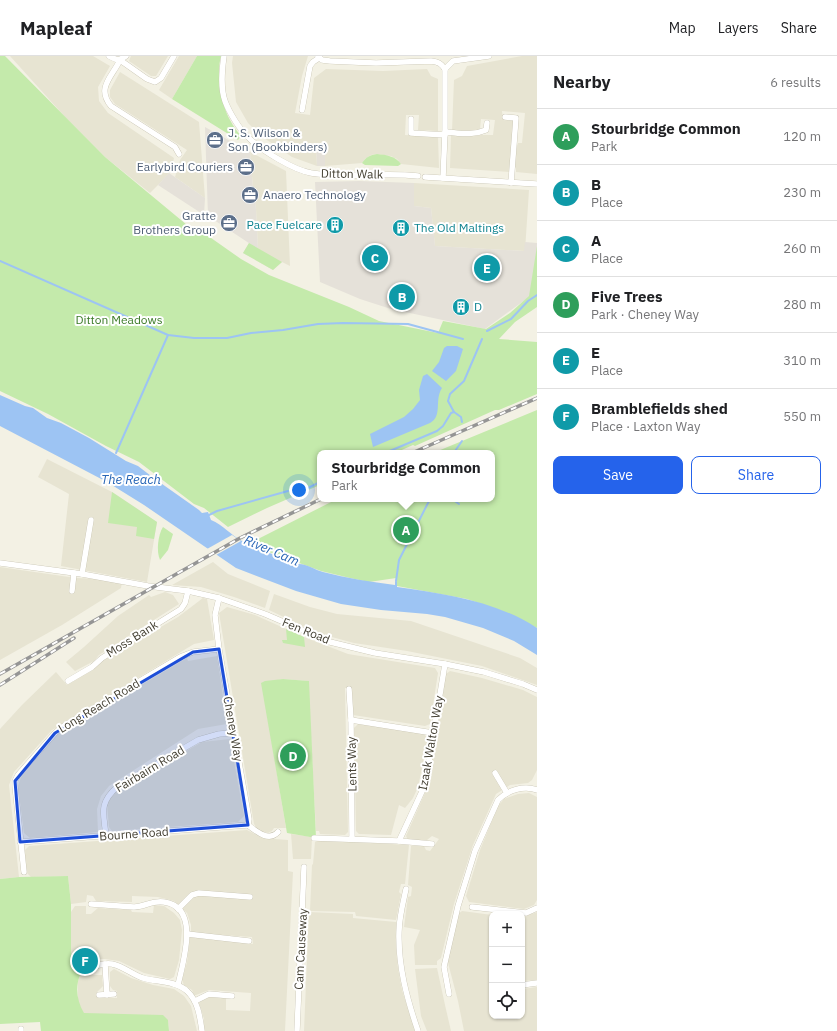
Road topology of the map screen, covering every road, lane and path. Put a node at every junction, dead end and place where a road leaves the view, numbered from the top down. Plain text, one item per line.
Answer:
1 (109, 56) edge
2 (126, 56) edge
3 (174, 56) edge
4 (224, 56) edge
5 (489, 56) edge
6 (318, 57) edge
7 (120, 60) junction
8 (445, 69) junction
9 (302, 110) dead end
10 (505, 117) dead end
11 (411, 120) dead end
12 (487, 123) dead end
13 (445, 134) junction
14 (179, 154) dead end
15 (418, 176) dead end
16 (425, 177) dead end
17 (443, 178) junction
18 (511, 183) junction
19 (537, 184) edge
20 (91, 520) dead end
21 (0, 563) edge
22 (74, 573) junction
23 (82, 574) junction
24 (72, 591) dead end
25 (188, 591) junction
26 (219, 598) junction
27 (219, 649) junction
28 (445, 664) junction
29 (68, 681) dead end
30 (348, 689) dead end
31 (537, 690) edge
32 (351, 720) junction
33 (233, 733) junction
34 (433, 733) junction
35 (494, 773) dead end
36 (537, 788) edge
37 (507, 793) junction
38 (248, 825) junction
39 (278, 832) dead end
40 (106, 836) junction
41 (314, 838) dead end
42 (352, 838) junction
43 (399, 841) junction
44 (20, 842) junction
45 (432, 844) dead end
46 (304, 867) dead end
47 (24, 872) dead end
48 (406, 889) dead end
49 (250, 897) dead end
50 (91, 904) dead end
51 (458, 906) junction
52 (465, 906) dead end
53 (472, 907) dead end
54 (178, 909) junction
55 (537, 909) edge
56 (187, 934) junction
57 (249, 941) dead end
58 (106, 964) junction
59 (89, 970) dead end
60 (537, 984) edge
61 (178, 985) junction
62 (525, 985) edge
63 (114, 994) dead end
64 (449, 994) dead end
65 (99, 995) dead end
66 (107, 995) junction
67 (232, 996) dead end
68 (195, 1002) junction
69 (202, 1031) edge
70 (297, 1031) edge
71 (418, 1031) edge

1 - 7 street
2 - 7 street
3 - 7 street
4 - 15 street, Ditton Walk
5 - 8 street
6 - 8 street
6 - 9 street
7 - 14 street
8 - 13 street
10 - 18 street
11 - 13 street
12 - 13 street
13 - 17 street
16 - 17 street
17 - 18 street
18 - 19 street
20 - 23 street
21 - 22 street, Fen Road
22 - 23 street, Fen Road
22 - 24 street
23 - 25 street, Fen Road
25 - 26 street, Fen Road
25 - 29 street, Moss Bank
26 - 27 street, Cheney Way
26 - 28 street, Fen Road
27 - 33 street, Cheney Way
27 - 44 street, Long Reach Road
28 - 31 street, Fen Road
28 - 34 street, Izaak Walton Way
30 - 32 street, Lents Way
32 - 34 street
32 - 42 street, Lents Way
33 - 38 street, Cheney Way
33 - 40 street, Fairbairn Road
34 - 43 street, Izaak Walton Way
35 - 37 street
36 - 37 street
37 - 51 street
38 - 39 street
38 - 40 street, Bourne Road
40 - 44 street, Bourne Road
41 - 42 street
42 - 43 street
43 - 45 street
44 - 47 street, Long Reach Road
46 - 70 street, Cam Causeway
48 - 71 street
49 - 54 street
50 - 54 street
51 - 52 street
51 - 64 street
53 - 55 street
54 - 56 street
56 - 57 street
56 - 61 street
58 - 59 street
58 - 61 street
58 - 66 street
60 - 62 street
61 - 68 street
63 - 66 street
65 - 66 street
67 - 68 street
68 - 69 street

